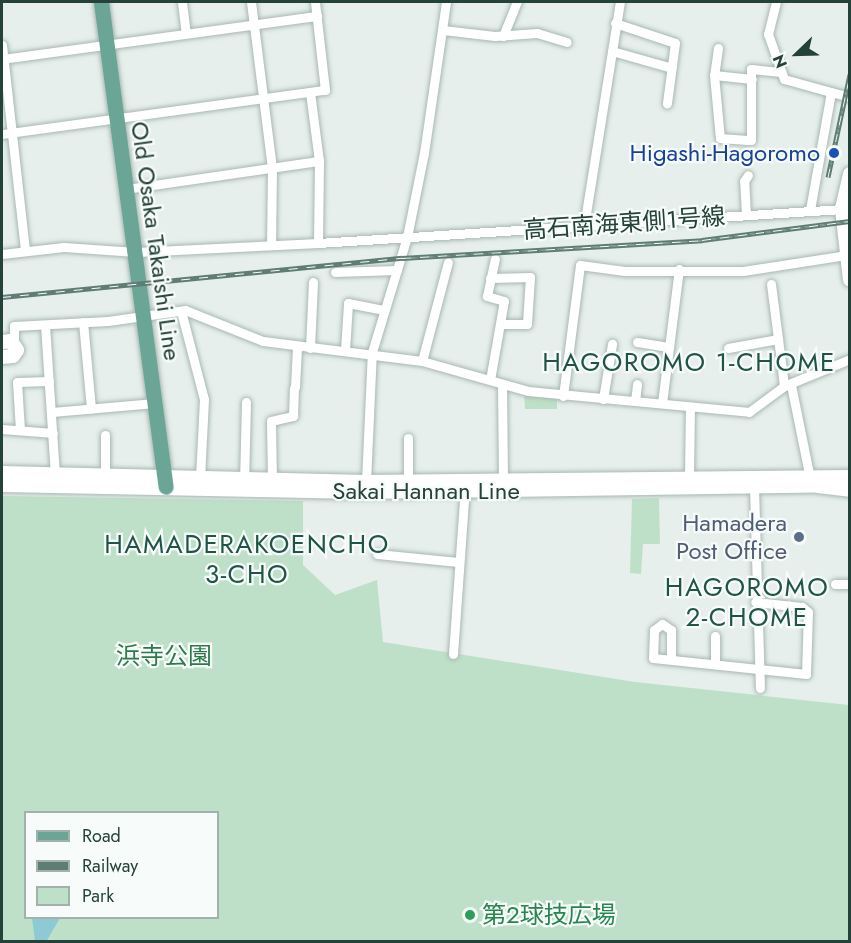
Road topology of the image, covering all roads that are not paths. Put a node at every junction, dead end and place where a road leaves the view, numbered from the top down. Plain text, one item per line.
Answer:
1 (100, 2) edge
2 (182, 2) edge
3 (250, 2) edge
4 (315, 2) edge
5 (446, 2) edge
6 (517, 2) edge
7 (620, 2) edge
8 (776, 2) edge
9 (317, 16) junction
10 (615, 23) junction
11 (253, 24) junction
12 (443, 30) junction
13 (186, 33) junction
14 (503, 36) junction
15 (567, 42) dead end
16 (106, 44) junction
17 (2, 45) edge
18 (718, 48) dead end
19 (612, 51) junction
20 (2, 59) edge
21 (672, 68) junction
22 (781, 72) junction
23 (714, 75) junction
24 (752, 80) junction
25 (310, 92) junction
26 (831, 92) junction
27 (849, 97) edge
28 (264, 98) junction
29 (667, 103) dead end
30 (117, 118) junction
31 (13, 132) junction
32 (2, 134) edge
33 (319, 161) junction
34 (272, 168) junction
35 (849, 174) edge
36 (748, 175) dead end
37 (126, 189) junction
38 (842, 209) junction
39 (810, 210) junction
40 (746, 215) junction
41 (584, 226) junction
42 (407, 237) junction
43 (318, 243) junction
44 (271, 245) junction
45 (25, 251) junction
46 (135, 252) junction
47 (2, 254) edge
48 (846, 255) junction
49 (495, 259) dead end
50 (448, 262) dead end
51 (679, 269) junction
52 (397, 270) junction
53 (335, 272) dead end
54 (849, 276) edge
55 (490, 278) junction
56 (313, 282) dead end
57 (771, 284) dead end
58 (384, 310) junction
59 (181, 311) junction
60 (144, 316) junction
61 (83, 322) junction
62 (503, 324) junction
63 (45, 325) junction
64 (778, 339) junction
65 (637, 342) dead end
66 (8, 343) edge
67 (612, 344) dead end
68 (297, 347) junction
69 (669, 347) junction
70 (310, 348) junction
71 (728, 348) dead end
72 (345, 350) junction
73 (372, 352) junction
74 (2, 357) edge
75 (849, 360) edge
76 (422, 361) junction
77 (490, 380) junction
78 (49, 381) junction
79 (502, 384) junction
80 (637, 384) dead end
81 (787, 386) junction
82 (563, 396) junction
83 (603, 399) junction
84 (635, 401) junction
85 (246, 402) dead end
86 (155, 403) junction
87 (662, 403) junction
88 (690, 408) junction
89 (91, 409) junction
90 (52, 412) junction
91 (2, 429) edge
92 (20, 430) junction
93 (53, 432) junction
94 (105, 435) dead end
95 (408, 438) dead end
96 (2, 473) edge
97 (55, 475) junction
98 (105, 476) junction
99 (689, 476) junction
100 (810, 476) junction
101 (849, 477) edge
102 (200, 478) junction
103 (272, 480) junction
104 (503, 480) junction
105 (166, 482) junction
106 (366, 482) junction
107 (408, 482) junction
108 (244, 484) junction
109 (2, 485) edge
110 (465, 486) junction
111 (754, 487) junction
112 (849, 490) edge
113 (377, 554) dead end
114 (459, 562) junction
115 (835, 584) dead end
116 (849, 584) edge
117 (755, 602) junction
118 (715, 636) dead end
119 (453, 654) dead end
120 (670, 659) dead end
121 (715, 664) junction
122 (760, 669) junction
123 (760, 688) dead end

1 - 16 main road, Old Osaka Takaishi Line
2 - 13 street
3 - 11 street
4 - 9 street
5 - 12 street
6 - 14 street
7 - 10 street
8 - 22 street
9 - 11 street
9 - 25 street
10 - 19 street
10 - 21 street
11 - 13 street
11 - 28 street
12 - 14 street
12 - 42 street
13 - 16 street
14 - 15 street
16 - 20 street
16 - 30 main road, Old Osaka Takaishi Line
17 - 20 street
18 - 23 street
19 - 21 street
19 - 41 street
20 - 31 street
21 - 29 street
22 - 24 street
22 - 26 street
23 - 24 street
23 - 24 street
25 - 28 street
25 - 33 street
26 - 27 street
26 - 39 street
28 - 30 street
28 - 34 street
30 - 31 street
30 - 37 main road, Old Osaka Takaishi Line
31 - 32 street
31 - 45 street
33 - 34 street
33 - 43 street
34 - 37 street
34 - 44 street
35 - 38 main road
36 - 40 street
37 - 46 main road, Old Osaka Takaishi Line
38 - 39 street, 高石南海東側1号線
38 - 48 main road
39 - 40 street, 高石南海東側1号線
40 - 41 street, 高石南海東側1号線
41 - 42 street, 高石南海東側1号線
42 - 43 street, 高石南海東側1号線
42 - 52 street
43 - 44 street, 高石南海東側1号線
44 - 46 street, 高石南海東側1号線
45 - 46 street, 高石南海東側1号線
45 - 47 street, 高石南海東側1号線
46 - 60 main road, Old Osaka Takaishi Line
48 - 51 street
48 - 54 main road
49 - 55 street
50 - 76 street
51 - 69 street
51 - 82 street
52 - 53 street
52 - 58 street
55 - 62 street
55 - 62 street
56 - 70 street
57 - 64 street
58 - 72 street
58 - 73 street
59 - 60 street
59 - 68 street
59 - 102 street
60 - 61 street
60 - 86 main road, Old Osaka Takaishi Line
61 - 63 street
61 - 89 street
62 - 77 street
63 - 66 street
63 - 78 street
64 - 71 street
64 - 81 street
65 - 69 street
66 - 74 main road
67 - 83 street
68 - 70 street
68 - 103 street
69 - 87 street
70 - 72 street
72 - 73 street
73 - 76 street
73 - 106 street
75 - 81 street
76 - 77 street
77 - 79 street
78 - 90 street
78 - 92 street
79 - 82 street
79 - 104 street
80 - 84 street
81 - 88 street
81 - 100 street
82 - 83 street
83 - 84 street
84 - 87 street
85 - 108 street
86 - 89 street
86 - 105 main road, Old Osaka Takaishi Line
87 - 88 street
88 - 99 street
89 - 90 street
90 - 93 street
91 - 92 street
92 - 93 street
93 - 97 street
94 - 98 street
95 - 107 street
96 - 97 main road, Sakai Hannan Line
97 - 98 main road, Sakai Hannan Line
98 - 105 main road, Sakai Hannan Line
99 - 100 main road, Sakai Hannan Line
99 - 104 main road, Sakai Hannan Line
100 - 101 main road, Sakai Hannan Line
102 - 105 main road, Sakai Hannan Line
102 - 108 main road, Sakai Hannan Line
103 - 106 main road, Sakai Hannan Line
103 - 108 main road, Sakai Hannan Line
104 - 110 main road, Sakai Hannan Line
105 - 108 main road, Sakai Hannan Line
105 - 109 main road, Sakai Hannan Line
106 - 107 main road, Sakai Hannan Line
107 - 110 main road, Sakai Hannan Line
108 - 110 main road, Sakai Hannan Line
110 - 111 main road, Sakai Hannan Line
110 - 114 street
111 - 112 main road, Sakai Hannan Line
111 - 117 street
113 - 114 street
114 - 119 street
115 - 116 street
117 - 122 street
117 - 122 street
118 - 121 street
120 - 121 street
121 - 122 street
122 - 123 street

